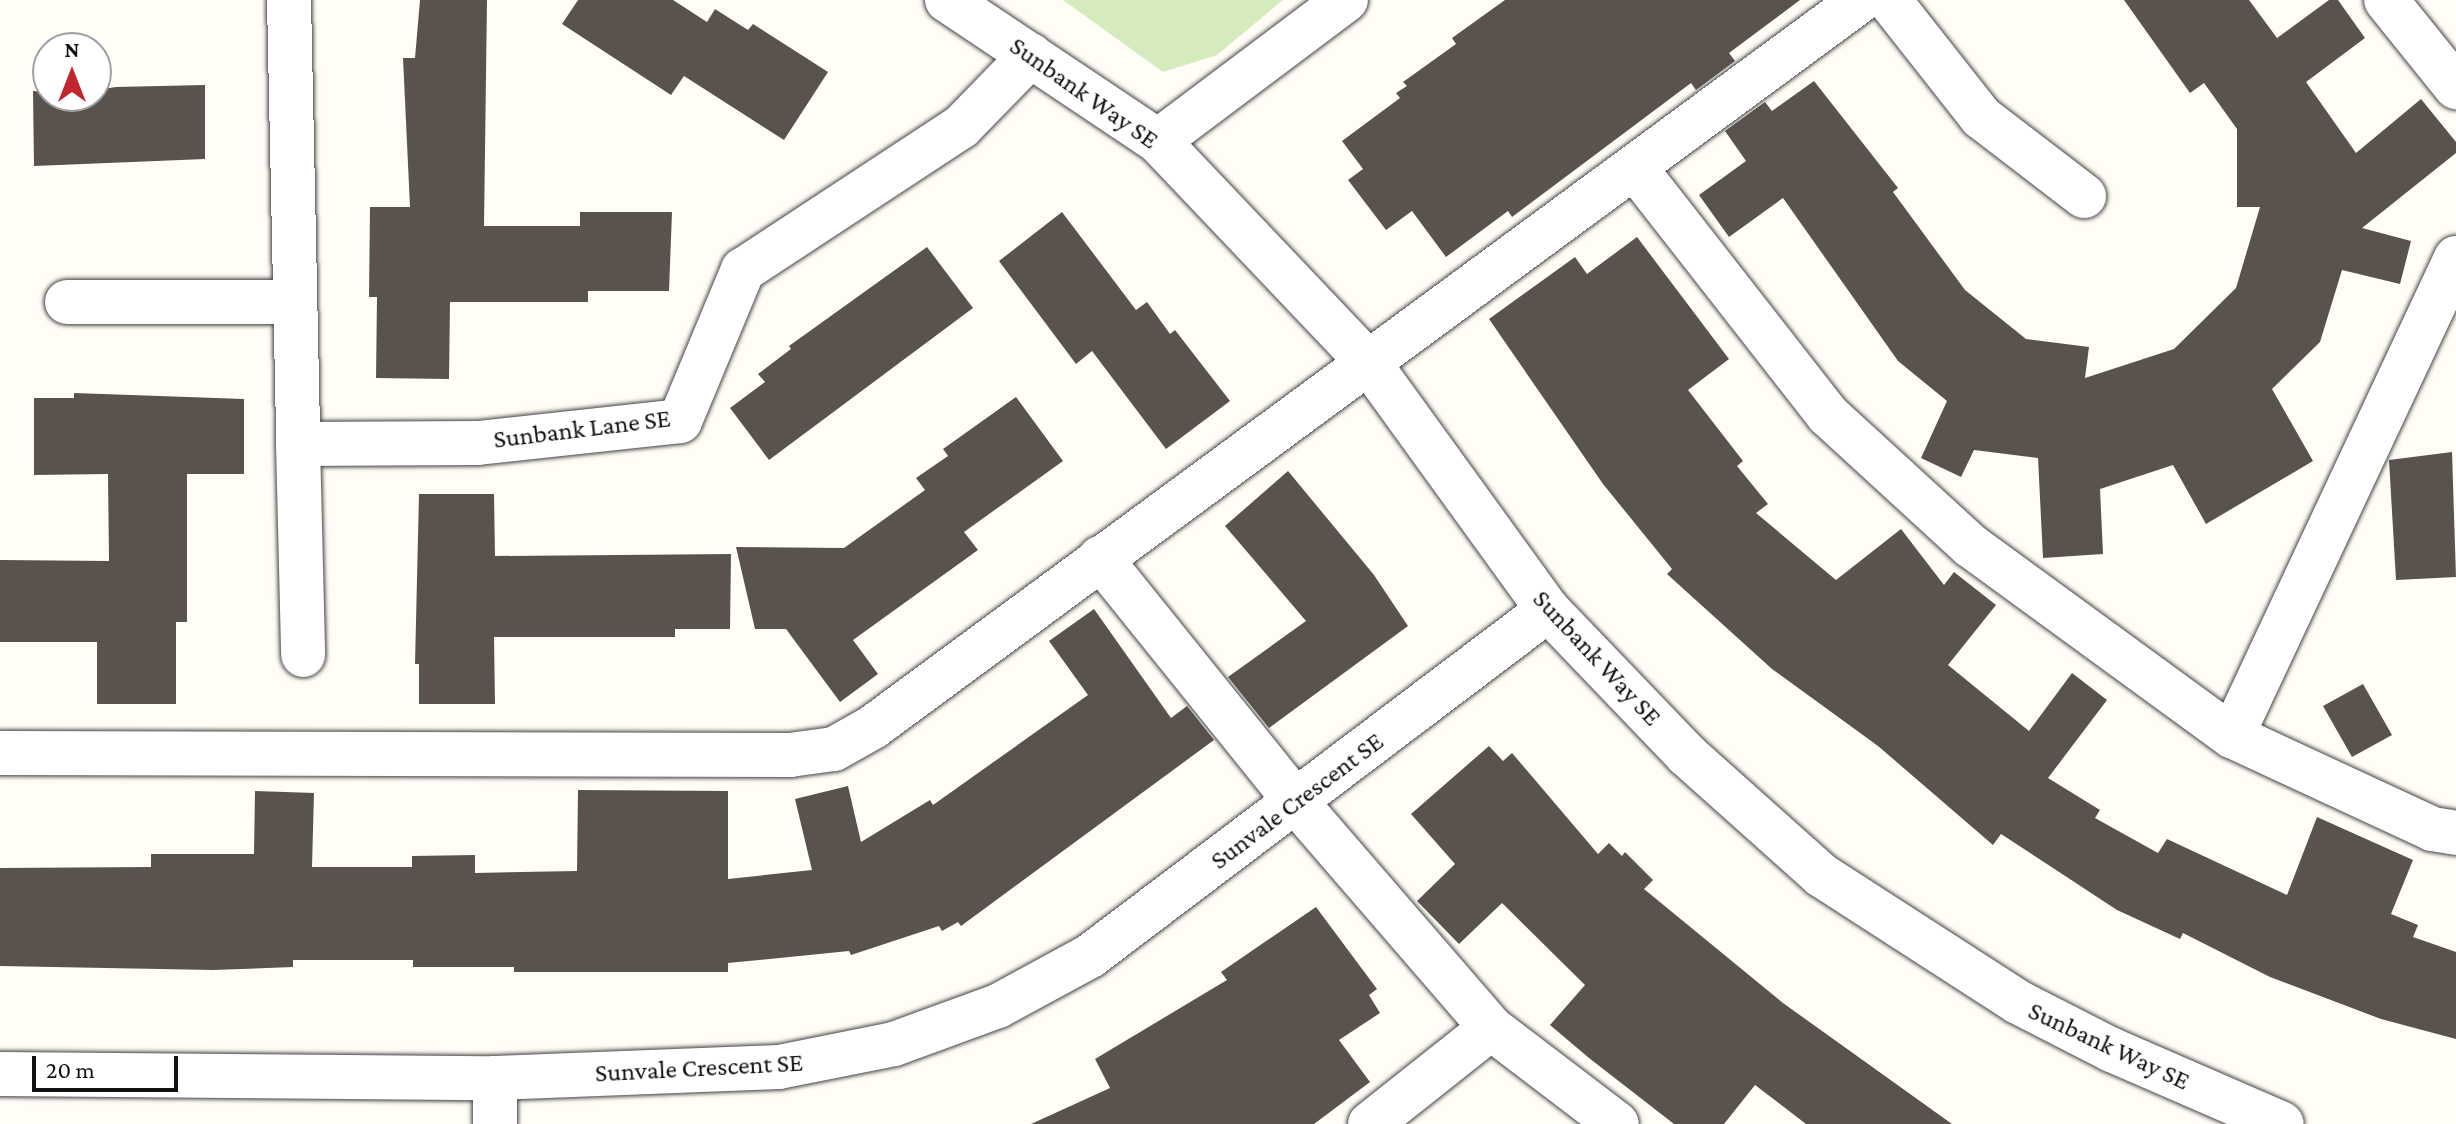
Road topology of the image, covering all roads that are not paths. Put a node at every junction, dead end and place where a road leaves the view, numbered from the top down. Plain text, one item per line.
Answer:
1 (289, 0) edge
2 (947, 0) edge
3 (1346, 0) edge
4 (1861, 0) edge
5 (1889, 0) edge
6 (2386, 0) edge
7 (1031, 55) junction
8 (2456, 87) edge
9 (1158, 141) junction
10 (1635, 168) junction
11 (2084, 196) dead end
12 (2456, 258) edge
13 (67, 302) dead end
14 (294, 302) junction
15 (1369, 363) junction
16 (298, 444) junction
17 (1100, 558) junction
18 (1548, 610) junction
19 (303, 655) dead end
20 (2232, 736) junction
21 (0, 753) edge
22 (1296, 802) junction
23 (2456, 833) edge
24 (1491, 1028) junction
25 (0, 1074) edge
26 (495, 1078) junction
27 (495, 1124) edge
28 (1370, 1124) edge
29 (1617, 1124) edge
30 (2282, 1124) edge

1 - 14 street
2 - 7 street, Sunbank Way SE
3 - 9 street
4 - 10 street
5 - 11 street
6 - 8 street
7 - 9 street, Sunbank Way SE
7 - 16 street, Sunbank Lane SE
9 - 15 street, Sunbank Way SE
10 - 15 street
10 - 20 street
12 - 20 street
13 - 14 street
14 - 16 street
15 - 17 street
15 - 18 street, Sunbank Way SE
16 - 19 street
17 - 21 street
17 - 22 street
18 - 22 street, Sunvale Crescent SE
18 - 30 street, Sunbank Way SE
20 - 23 street
22 - 24 street
22 - 26 street, Sunvale Crescent SE
24 - 28 street
24 - 29 street
25 - 26 street, Sunvale Crescent SE
26 - 27 street

